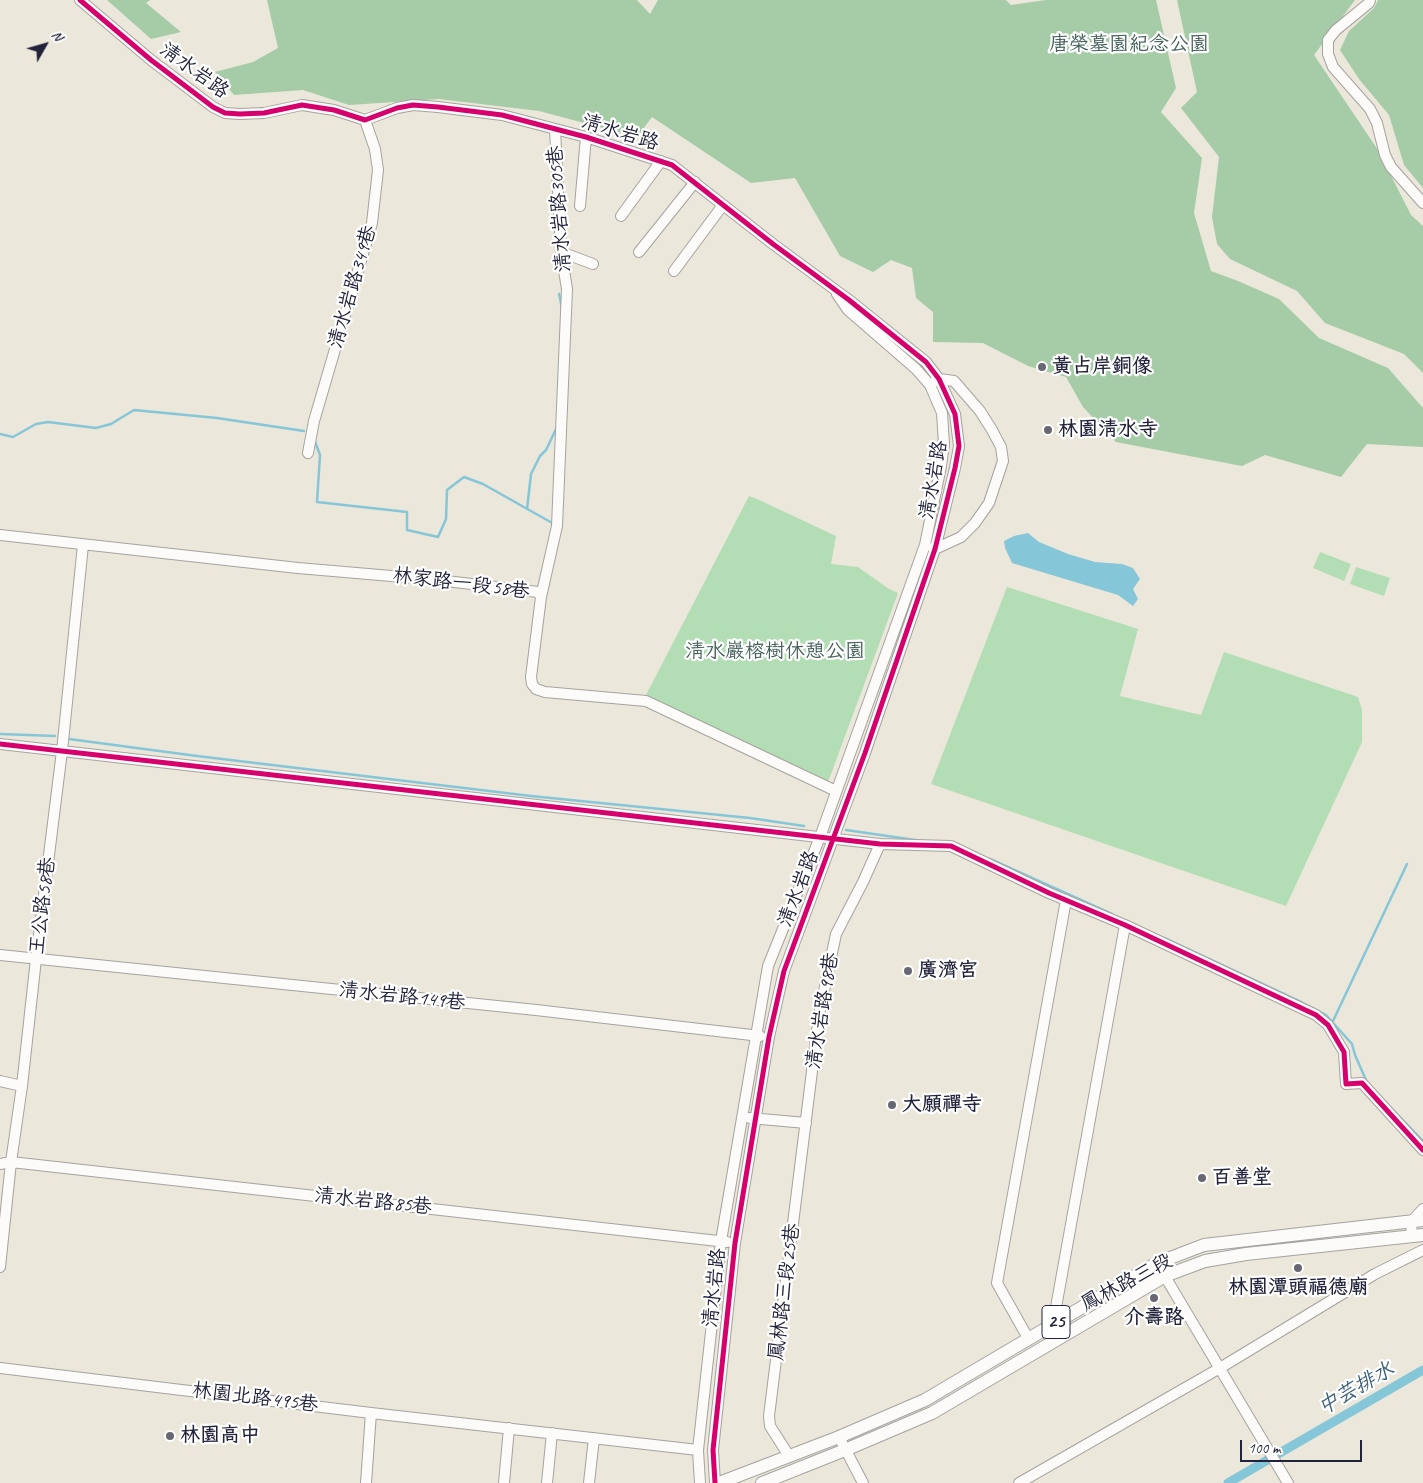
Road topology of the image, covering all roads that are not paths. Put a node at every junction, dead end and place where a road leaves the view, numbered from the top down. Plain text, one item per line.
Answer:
1 (80, 0) edge
2 (1370, 0) edge
3 (365, 120) junction
4 (555, 129) junction
5 (586, 137) junction
6 (661, 161) junction
7 (694, 182) junction
8 (1423, 202) edge
9 (723, 205) junction
10 (580, 206) dead end
11 (621, 216) dead end
12 (561, 252) junction
13 (639, 252) dead end
14 (593, 264) dead end
15 (674, 271) dead end
16 (835, 291) junction
17 (939, 379) junction
18 (930, 385) junction
19 (308, 453) dead end
20 (0, 535) edge
21 (83, 544) junction
22 (925, 545) junction
23 (935, 549) junction
24 (541, 597) junction
25 (0, 744) edge
26 (62, 751) junction
27 (836, 791) junction
28 (820, 837) junction
29 (834, 839) junction
30 (880, 844) junction
31 (1066, 900) junction
32 (1125, 925) junction
33 (0, 955) edge
34 (36, 959) junction
35 (755, 1036) junction
36 (769, 1037) junction
37 (0, 1081) edge
38 (22, 1086) junction
39 (742, 1117) junction
40 (756, 1118) junction
41 (806, 1123) junction
42 (1423, 1150) edge
43 (11, 1162) junction
44 (0, 1164) edge
45 (1423, 1209) edge
46 (1417, 1221) edge
47 (1418, 1235) edge
48 (721, 1241) junction
49 (735, 1243) junction
50 (1423, 1250) edge
51 (1158, 1263) junction
52 (0, 1267) edge
53 (1165, 1276) junction
54 (1053, 1324) junction
55 (1028, 1338) junction
56 (0, 1368) edge
57 (1220, 1368) junction
58 (372, 1413) junction
59 (509, 1428) junction
60 (552, 1433) junction
61 (839, 1437) junction
62 (594, 1438) junction
63 (698, 1450) junction
64 (845, 1450) junction
65 (789, 1456) junction
66 (366, 1483) edge
67 (504, 1483) edge
68 (547, 1483) edge
69 (589, 1483) edge
70 (700, 1483) edge
71 (715, 1483) edge
72 (719, 1483) edge
73 (762, 1483) edge
74 (864, 1483) edge
75 (1019, 1483) edge
76 (1288, 1483) edge

1 - 3 street, 清水岩路
2 - 8 street
3 - 4 street, 清水岩路
3 - 19 street, 清水岩路349巷
4 - 5 street, 清水岩路
4 - 12 street, 清水岩路305巷
5 - 6 street, 清水岩路
5 - 10 street
6 - 7 street, 清水岩路
6 - 11 street
7 - 9 street, 清水岩路
7 - 13 street
9 - 15 street
9 - 16 street, 清水岩路
12 - 14 street
12 - 24 street, 清水岩路305巷
16 - 17 street, 清水岩路
16 - 18 street, 清水岩路
17 - 18 street
17 - 23 street, 清水岩路
17 - 23 street, 清水岩路
18 - 22 street, 清水岩路
20 - 21 street
21 - 24 street, 林家路一段58巷
21 - 26 street, 王公路58巷
22 - 23 street, 清水岩路
22 - 27 street, 清水岩路
23 - 29 street, 清水岩路
24 - 27 street, 林家路一段58巷
25 - 26 street
26 - 28 street
26 - 34 street, 王公路58巷
27 - 28 street, 清水岩路
28 - 29 street
28 - 35 street, 清水岩路
29 - 30 street
29 - 36 street, 清水岩路
30 - 31 street
30 - 41 street, 清水岩路98巷
31 - 32 street
31 - 55 street
32 - 42 street
32 - 54 street
33 - 34 street, 清水岩路149巷
34 - 35 street, 清水岩路149巷
34 - 38 street, 王公路58巷
35 - 36 street, 清水岩路149巷
35 - 39 street, 清水岩路
36 - 40 street, 清水岩路
37 - 38 street
38 - 43 street, 王公路58巷
39 - 40 street
39 - 48 street, 清水岩路
40 - 41 street
40 - 49 street, 清水岩路
41 - 65 street, 鳳林路三段25巷
43 - 44 street, 清水岩路85巷
43 - 48 street, 清水岩路85巷
43 - 52 street, 王公路58巷
45 - 46 street
46 - 47 street
46 - 51 main road, 鳳林路三段 / 25
47 - 53 main road, 鳳林路三段 / 25
48 - 49 street, 清水岩路85巷
48 - 63 street, 清水岩路
49 - 71 street, 清水岩路
50 - 57 street
51 - 53 street
51 - 54 main road, 鳳林路三段 / 25
53 - 57 street
53 - 64 main road, 鳳林路三段 / 25
54 - 55 main road, 鳳林路三段 / 25
55 - 61 main road, 鳳林路三段 / 25
56 - 58 street, 林園北路495巷
57 - 75 street
57 - 76 street
58 - 59 street, 林園北路495巷
58 - 66 street
59 - 60 street, 林園北路495巷
59 - 67 street
60 - 62 street, 林園北路495巷
60 - 68 street
61 - 64 street
61 - 65 main road, 鳳林路三段 / 25
62 - 63 street, 林園北路495巷
62 - 69 street
63 - 70 street, 清水岩路
64 - 73 main road, 鳳林路三段 / 25
64 - 74 street
65 - 72 main road, 鳳林路三段 / 25

